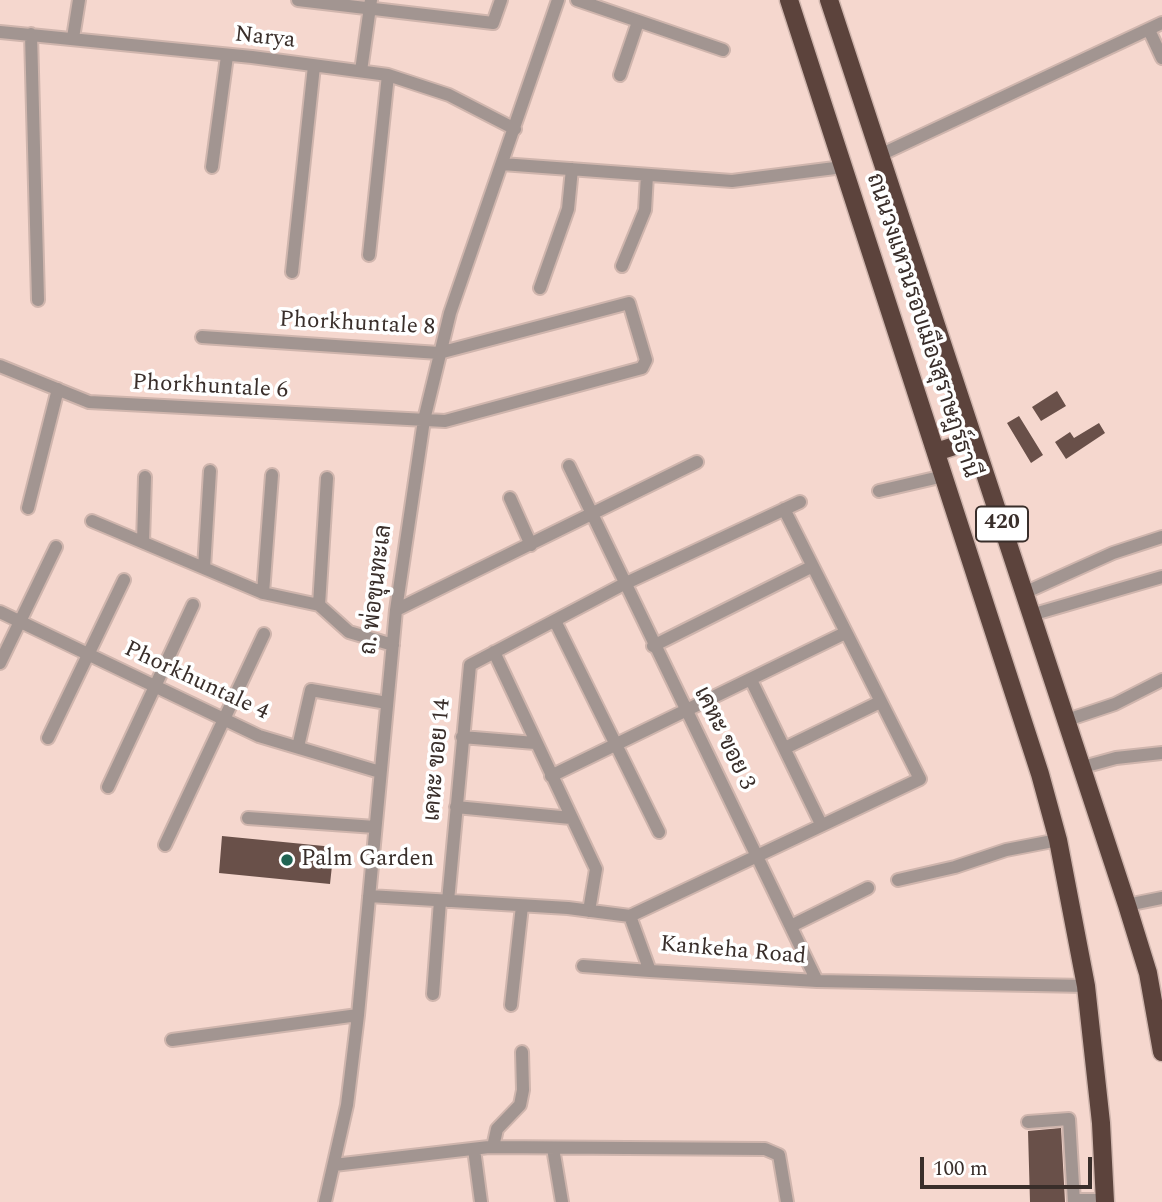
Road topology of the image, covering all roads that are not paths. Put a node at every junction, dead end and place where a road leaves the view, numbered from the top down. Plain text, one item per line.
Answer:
1 (79, 0) edge
2 (298, 0) edge
3 (501, 0) edge
4 (558, 0) edge
5 (577, 0) edge
6 (789, 0) edge
7 (829, 0) edge
8 (370, 5) edge
9 (638, 22) junction
10 (1162, 23) edge
11 (1149, 30) junction
12 (0, 32) edge
13 (31, 34) junction
14 (73, 38) junction
15 (723, 50) dead end
16 (227, 56) junction
17 (1162, 58) edge
18 (314, 66) junction
19 (361, 71) junction
20 (388, 75) junction
21 (620, 75) dead end
22 (514, 129) junction
23 (880, 155) junction
24 (502, 164) junction
25 (212, 167) dead end
26 (843, 167) junction
27 (572, 169) junction
28 (648, 175) junction
29 (369, 255) dead end
30 (622, 266) dead end
31 (292, 272) dead end
32 (540, 288) dead end
33 (38, 300) dead end
34 (629, 303) joint
35 (202, 337) dead end
36 (439, 353) junction
37 (0, 366) edge
38 (58, 389) junction
39 (424, 420) junction
40 (973, 440) junction
41 (936, 452) junction
42 (697, 462) dead end
43 (569, 467) dead end
44 (209, 471) dead end
45 (272, 475) dead end
46 (944, 476) junction
47 (145, 477) dead end
48 (327, 478) dead end
49 (879, 491) dead end
50 (510, 498) dead end
51 (800, 502) dead end
52 (28, 509) dead end
53 (784, 509) junction
54 (591, 517) junction
55 (92, 521) dead end
56 (1162, 537) edge
57 (143, 542) junction
58 (531, 545) junction
59 (56, 547) dead end
60 (811, 567) junction
61 (204, 568) junction
62 (1162, 577) edge
63 (124, 580) dead end
64 (624, 584) junction
65 (263, 593) junction
66 (1024, 593) junction
67 (319, 605) junction
68 (193, 606) dead end
69 (396, 610) junction
70 (0, 612) edge
71 (1031, 615) junction
72 (19, 621) junction
73 (555, 621) junction
74 (845, 633) junction
75 (264, 634) dead end
76 (393, 645) junction
77 (653, 646) junction
78 (494, 653) junction
79 (87, 654) junction
80 (0, 663) edge
81 (751, 680) junction
82 (1162, 680) edge
83 (156, 687) junction
84 (880, 702) junction
85 (387, 703) junction
86 (686, 712) junction
87 (1067, 719) junction
88 (224, 720) junction
89 (462, 737) junction
90 (48, 738) dead end
91 (535, 743) junction
92 (616, 745) junction
93 (298, 747) junction
94 (785, 748) junction
95 (1162, 753) edge
96 (1083, 767) junction
97 (380, 772) junction
98 (551, 776) junction
99 (108, 787) dead end
100 (456, 807) junction
101 (248, 818) dead end
102 (571, 818) junction
103 (821, 824) junction
104 (375, 827) junction
105 (659, 832) dead end
106 (1058, 840) junction
107 (165, 845) dead end
108 (757, 856) junction
109 (898, 880) dead end
110 (868, 887) dead end
111 (369, 896) junction
112 (1162, 898) edge
113 (444, 901) junction
114 (522, 905) junction
115 (1127, 905) junction
116 (589, 911) junction
117 (630, 916) junction
118 (791, 926) junction
119 (583, 966) dead end
120 (650, 971) junction
121 (817, 981) junction
122 (1086, 986) junction
123 (433, 994) dead end
124 (511, 1005) dead end
125 (358, 1015) junction
126 (172, 1040) dead end
127 (522, 1052) dead end
128 (1162, 1052) edge
129 (1028, 1122) dead end
130 (493, 1147) junction
131 (553, 1148) junction
132 (474, 1149) junction
133 (334, 1165) junction
134 (1074, 1201) edge
135 (1105, 1201) edge
136 (325, 1202) edge
137 (481, 1202) edge
138 (562, 1202) edge
139 (787, 1202) edge

1 - 14 street
2 - 8 street
3 - 8 street
4 - 22 street, ถ. พ่อขุนทะเล
5 - 9 street
6 - 26 highway, ถนนวงแหวนรอบเมืองสุราษฎร์ธานี / 420
7 - 23 highway, ถนนวงแหวนรอบเมืองสุราษฎร์ธานี / 420
8 - 19 street
9 - 15 street
9 - 21 street
10 - 11 street
11 - 17 street
11 - 23 street
12 - 13 street, Narya
13 - 14 street, Narya
13 - 33 street
14 - 16 street, Narya
16 - 18 street, Narya
16 - 25 street
18 - 19 street, Narya
18 - 31 street
19 - 20 street, Narya
20 - 22 street, Narya
20 - 29 street
22 - 24 street, ถ. พ่อขุนทะเล
23 - 40 highway, ถนนวงแหวนรอบเมืองสุราษฎร์ธานี / 420
24 - 27 street
24 - 36 street, ถ. พ่อขุนทะเล
26 - 28 street
26 - 41 highway, ถนนวงแหวนรอบเมืองสุราษฎร์ธานี / 420
27 - 28 street
27 - 32 street
28 - 30 street
34 - 36 street, Phorkhuntale 8
34 - 39 street, Phorkhuntale 6
35 - 36 street, Phorkhuntale 8
36 - 39 street, ถ. พ่อขุนทะเล
37 - 38 street, Phorkhuntale 6
38 - 39 street, Phorkhuntale 6
38 - 52 street
39 - 69 street, ถ. พ่อขุนทะเล
40 - 41 highway
40 - 66 highway, ถนนวงแหวนรอบเมืองสุราษฎร์ธานี / 420
41 - 46 highway, ถนนวงแหวนรอบเมืองสุราษฎร์ธานี / 420
42 - 54 street
43 - 54 street, เคหะ ขอย 3
44 - 61 street
45 - 65 street
46 - 49 street
46 - 106 highway, ถนนวงแหวนรอบเมืองสุราษฎร์ธานี / 420
47 - 57 street
48 - 67 street
50 - 58 street
51 - 53 street
53 - 60 street
53 - 64 street
54 - 58 street
54 - 64 street, เคหะ ขอย 3
55 - 57 street
56 - 66 street
57 - 61 street
58 - 69 street
59 - 72 street
60 - 74 street
60 - 77 street
61 - 65 street
62 - 71 street
63 - 79 street
64 - 73 street
64 - 77 street, เคหะ ขอย 3
65 - 67 street
66 - 71 highway, ถนนวงแหวนรอบเมืองสุราษฎร์ธานี / 420
67 - 76 street
68 - 83 street
69 - 76 street, ถ. พ่อขุนทะเล
70 - 72 street, Phorkhuntale 4
71 - 87 highway, ถนนวงแหวนรอบเมืองสุราษฎร์ธานี / 420
72 - 79 street, Phorkhuntale 4
72 - 80 street
73 - 78 street
73 - 92 street
74 - 81 street
74 - 84 street
75 - 88 street
76 - 85 street, ถ. พ่อขุนทะเล
77 - 86 street, เคหะ ขอย 3
78 - 89 street, เคหะ ขอย 14
78 - 91 street
79 - 83 street, Phorkhuntale 4
79 - 90 street
81 - 86 street
81 - 94 street
82 - 87 street
83 - 88 street, Phorkhuntale 4
83 - 99 street
84 - 94 street
84 - 103 street
85 - 93 street
85 - 97 street, ถ. พ่อขุนทะเล
86 - 92 street
86 - 108 street, เคหะ ขอย 3
87 - 96 highway, ถนนวงแหวนรอบเมืองสุราษฎร์ธานี / 420
88 - 93 street, Phorkhuntale 4
88 - 107 street
89 - 91 street
89 - 100 street, เคหะ ขอย 14
91 - 98 street
92 - 98 street
92 - 105 street
93 - 97 street, Phorkhuntale 4
94 - 103 street
95 - 96 street
96 - 115 highway, ถนนวงแหวนรอบเมืองสุราษฎร์ธานี / 420
97 - 104 street, ถ. พ่อขุนทะเล
98 - 102 street
100 - 102 street
100 - 113 street, เคหะ ขอย 14
101 - 104 street
102 - 116 street
103 - 108 street
104 - 111 street, ถ. พ่อขุนทะเล
106 - 109 street
106 - 122 highway, ถนนวงแหวนรอบเมืองสุราษฎร์ธานี / 420
108 - 117 street
108 - 118 street, เคหะ ขอย 3
110 - 118 street
111 - 113 street
111 - 125 street, ถ. พ่อขุนทะเล
112 - 115 street
113 - 114 street
113 - 123 street, เคหะ ขอย 14
114 - 116 street
114 - 124 street
115 - 128 highway, ถนนวงแหวนรอบเมืองสุราษฎร์ธานี / 420
116 - 117 street
117 - 120 street, Kankeha Road
118 - 121 street, เคหะ ขอย 3
119 - 120 street
120 - 121 street, Kankeha Road
121 - 122 street, Kankeha Road
122 - 135 highway, ถนนวงแหวนรอบเมืองสุราษฎร์ธานี / 420
125 - 126 street
125 - 133 street, ถ. พ่อขุนทะเล
127 - 130 street
129 - 134 street
130 - 131 street
130 - 132 street
131 - 138 street
131 - 139 street
132 - 133 street
132 - 137 street
133 - 136 street, ถ. พ่อขุนทะเล
134 - 135 street

